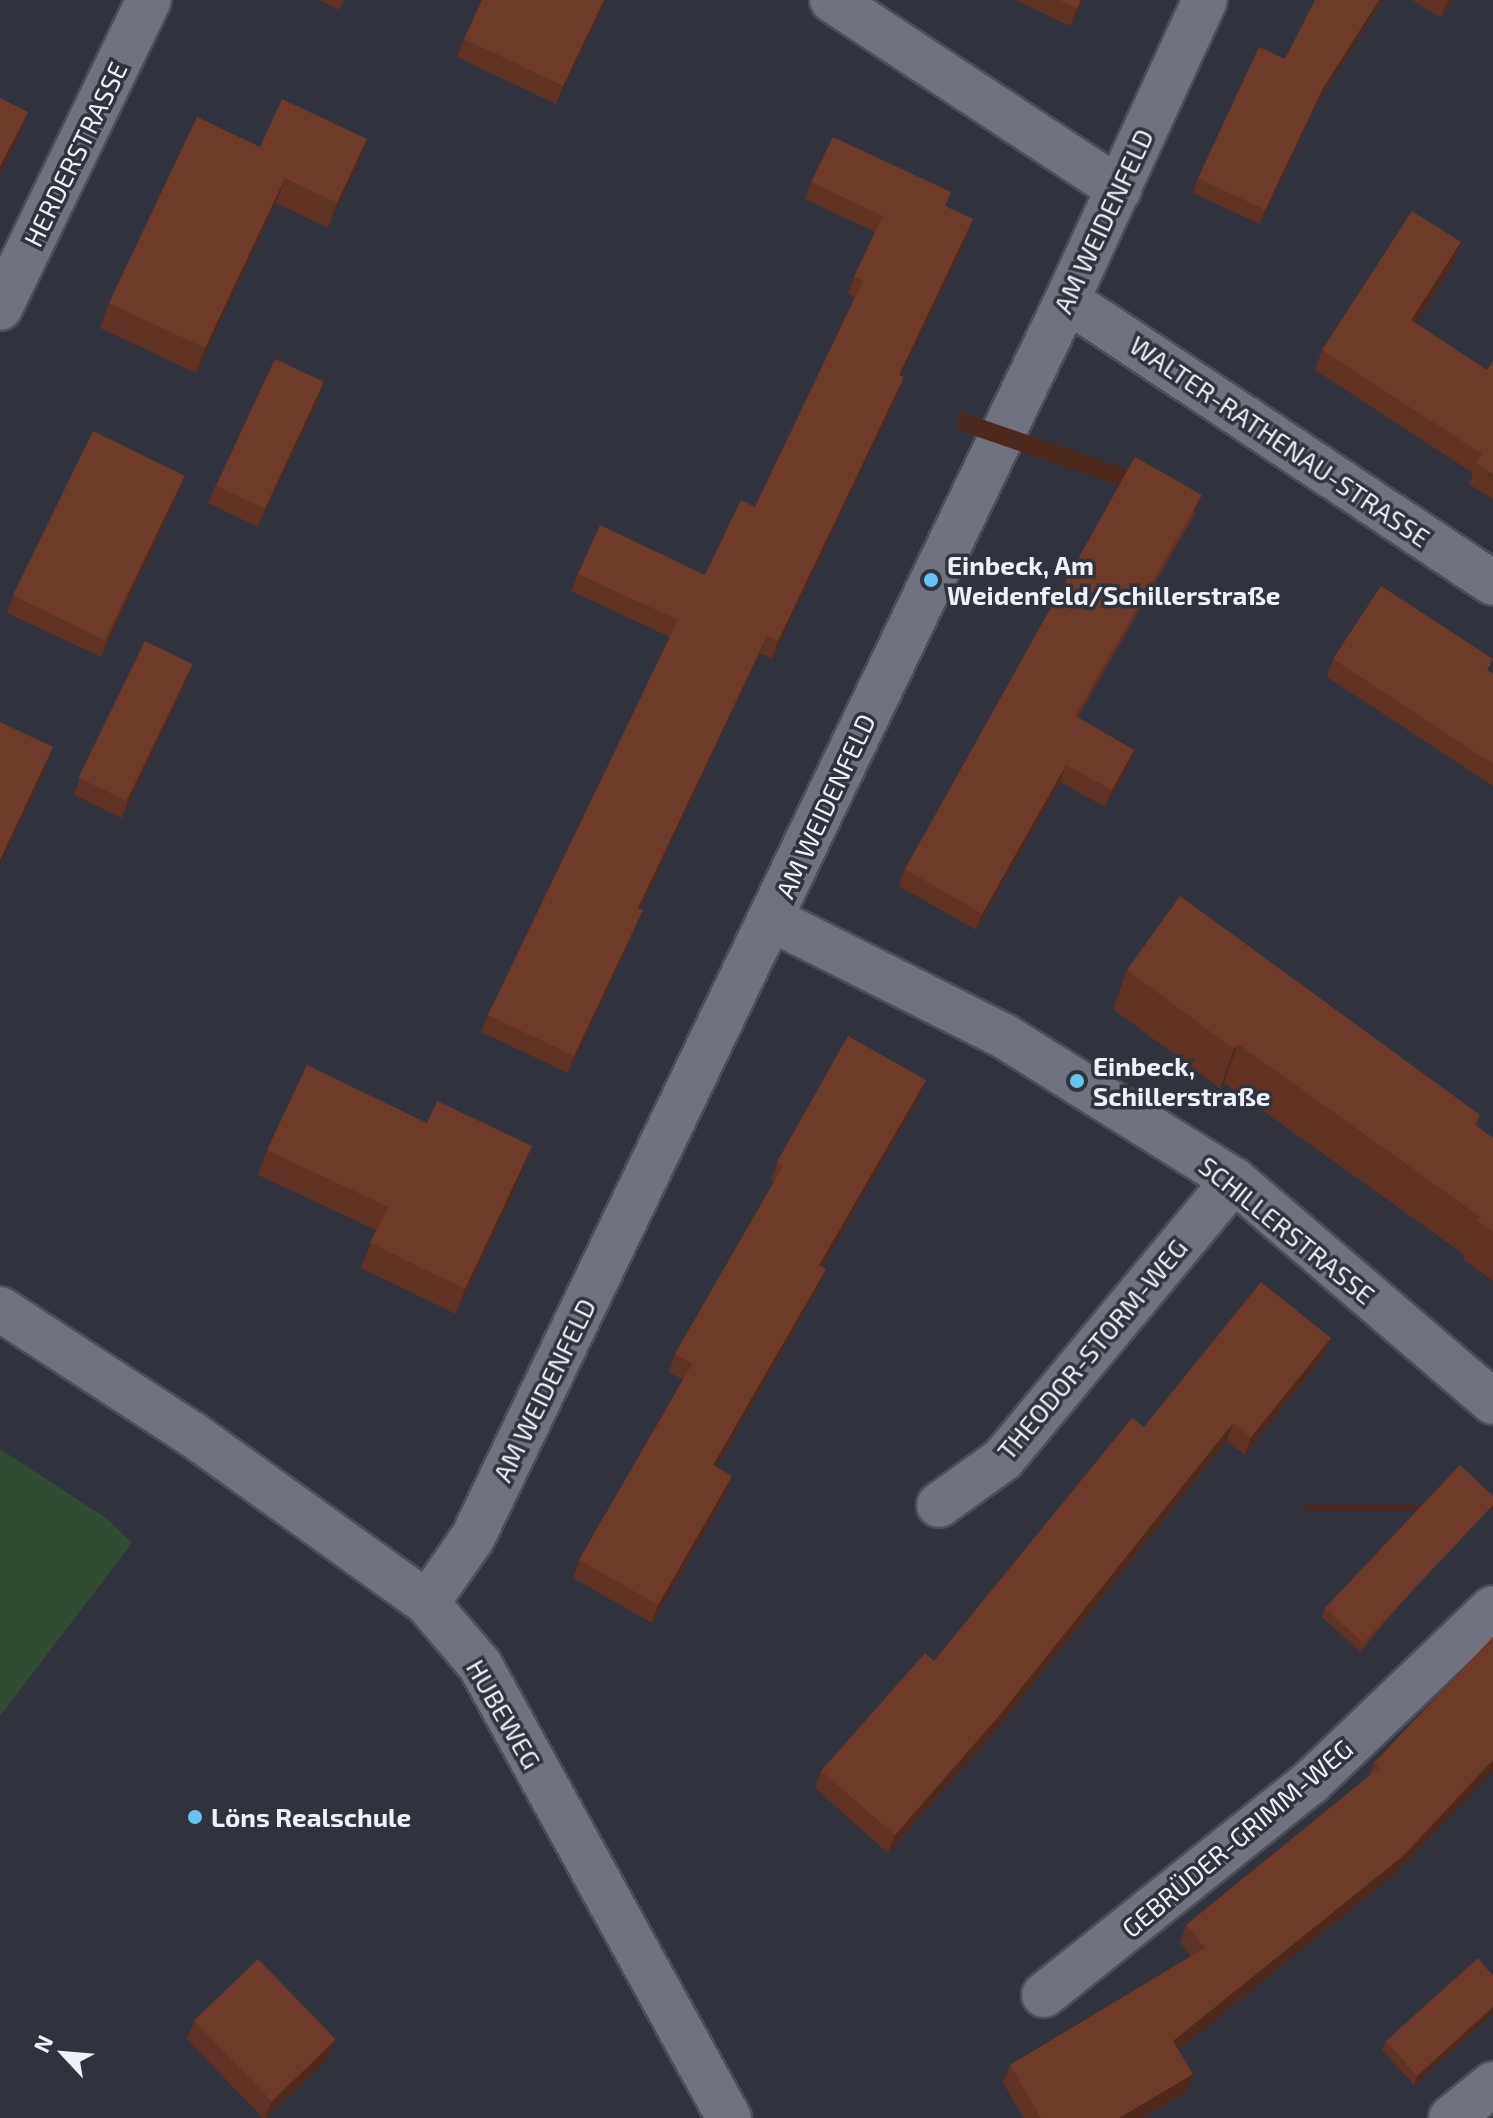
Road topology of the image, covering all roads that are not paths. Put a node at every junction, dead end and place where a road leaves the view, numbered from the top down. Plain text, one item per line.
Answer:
1 (149, 0) edge
2 (832, 0) edge
3 (1205, 0) edge
4 (1119, 189) junction
5 (1067, 300) junction
6 (0, 308) edge
7 (1493, 583) edge
8 (771, 919) junction
9 (1234, 1180) junction
10 (0, 1309) edge
11 (1493, 1402) edge
12 (939, 1505) dead end
13 (427, 1603) junction
14 (1493, 1608) edge
15 (1044, 1995) dead end
16 (1493, 2084) edge
17 (729, 2118) edge
18 (1451, 2118) edge

1 - 6 street, HERDERSTRASSE
2 - 4 street
3 - 4 street, AM WEIDENFELD
4 - 5 street, AM WEIDENFELD
5 - 7 street, WALTER-RATHENAU-STRASSE
5 - 8 street, AM WEIDENFELD
8 - 9 street, SCHILLERSTRASSE
8 - 13 street, AM WEIDENFELD
9 - 11 street, SCHILLERSTRASSE
9 - 12 street, THEODOR-STORM-WEG
10 - 13 street, HUBEWEG
13 - 17 street, HUBEWEG
14 - 15 street, GEBRÜDER-GRIMM-WEG
16 - 18 street

